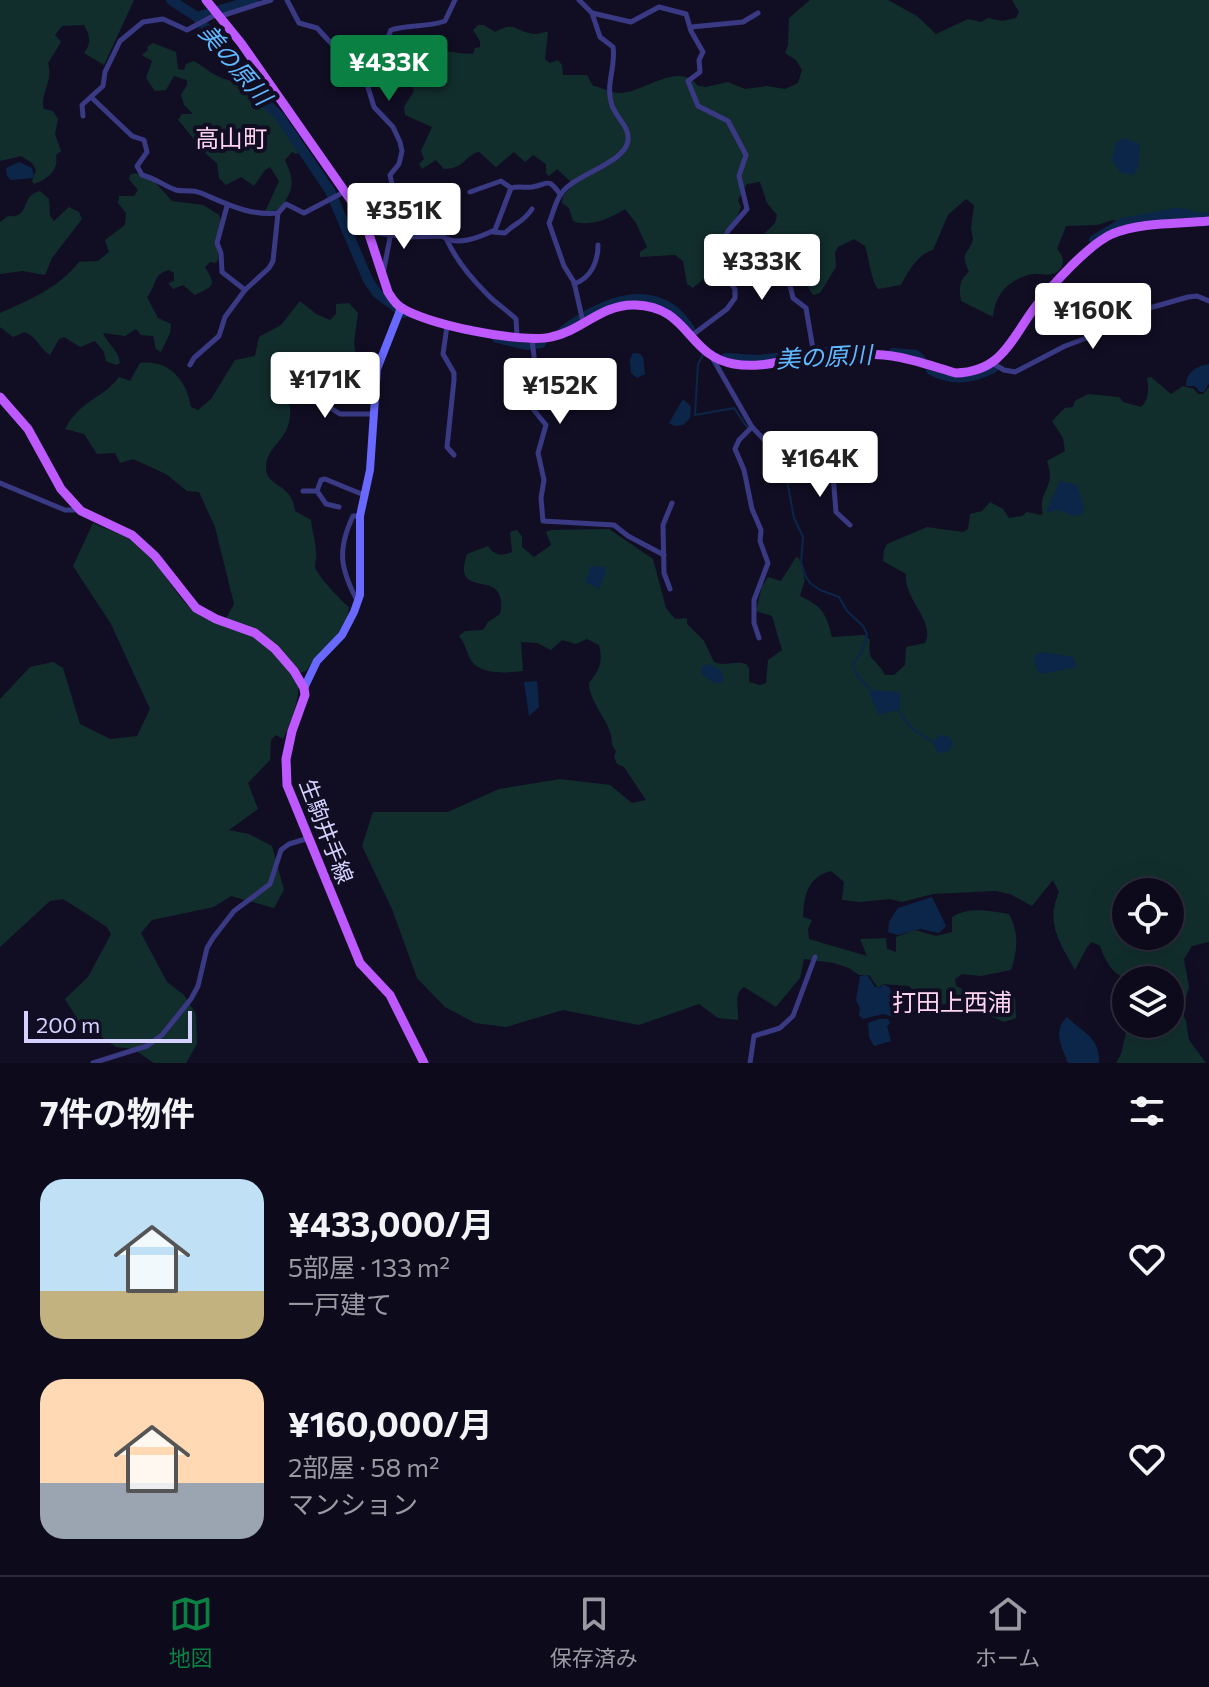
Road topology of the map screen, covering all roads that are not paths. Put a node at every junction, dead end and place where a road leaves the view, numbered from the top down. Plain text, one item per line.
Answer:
1 (206, 0) edge
2 (271, 0) edge
3 (287, 0) edge
4 (455, 0) edge
5 (579, 0) edge
6 (592, 13) junction
7 (758, 13) dead end
8 (220, 15) junction
9 (691, 27) junction
10 (391, 48) dead end
11 (91, 97) junction
12 (83, 116) dead end
13 (511, 188) junction
14 (470, 192) dead end
15 (340, 194) junction
16 (560, 194) junction
17 (436, 200) dead end
18 (227, 206) junction
19 (532, 209) dead end
20 (278, 213) junction
21 (1209, 221) edge
22 (370, 232) junction
23 (493, 232) junction
24 (390, 235) junction
25 (445, 238) junction
26 (598, 245) dead end
27 (383, 275) junction
28 (761, 283) dead end
29 (574, 284) junction
30 (245, 290) junction
31 (1209, 301) edge
32 (399, 311) junction
33 (583, 322) junction
34 (447, 325) junction
35 (691, 336) junction
36 (517, 338) junction
37 (532, 340) junction
38 (814, 356) junction
39 (713, 358) junction
40 (991, 363) junction
41 (190, 365) dead end
42 (306, 392) dead end
43 (0, 397) edge
44 (374, 414) junction
45 (752, 427) junction
46 (454, 455) dead end
47 (0, 483) edge
48 (303, 491) dead end
49 (317, 491) junction
50 (364, 495) junction
51 (672, 503) dead end
52 (339, 507) dead end
53 (81, 511) junction
54 (360, 516) junction
55 (850, 525) dead end
56 (664, 555) junction
57 (670, 589) dead end
58 (358, 602) junction
59 (759, 638) dead end
60 (304, 688) junction
61 (309, 838) junction
62 (815, 957) dead end
63 (93, 1063) edge
64 (424, 1063) edge
65 (750, 1063) edge

1 - 8 main road
2 - 8 street
3 - 24 street
4 - 10 street
5 - 6 street
6 - 9 street
6 - 16 street
7 - 9 street
8 - 11 street
8 - 15 main road
9 - 35 street
11 - 12 street
11 - 18 street
13 - 14 street
13 - 16 street
13 - 23 street
15 - 20 street
15 - 22 main road
16 - 29 street
17 - 25 street
18 - 20 street
18 - 30 street
19 - 23 street
20 - 30 street
21 - 40 main road
22 - 24 street
22 - 27 main road
23 - 25 street
24 - 25 street
24 - 27 street
25 - 36 street
26 - 29 street
27 - 32 main road
28 - 38 street
29 - 33 street
30 - 41 street
31 - 40 street
32 - 34 main road
32 - 44 street
33 - 35 main road
33 - 37 main road
34 - 36 main road
34 - 46 street
35 - 39 main road
36 - 37 main road
37 - 56 street
38 - 39 main road
38 - 40 main road
39 - 45 street
42 - 44 street
43 - 53 main road
44 - 50 street
45 - 55 street
45 - 59 street
47 - 53 street
48 - 49 street
49 - 50 street
49 - 52 street
50 - 54 street
51 - 56 street
53 - 60 main road
54 - 58 street
54 - 58 street
56 - 57 street
58 - 60 street
60 - 61 main road, 生駒井手線
61 - 63 street
61 - 64 main road, 生駒井手線
62 - 65 street

